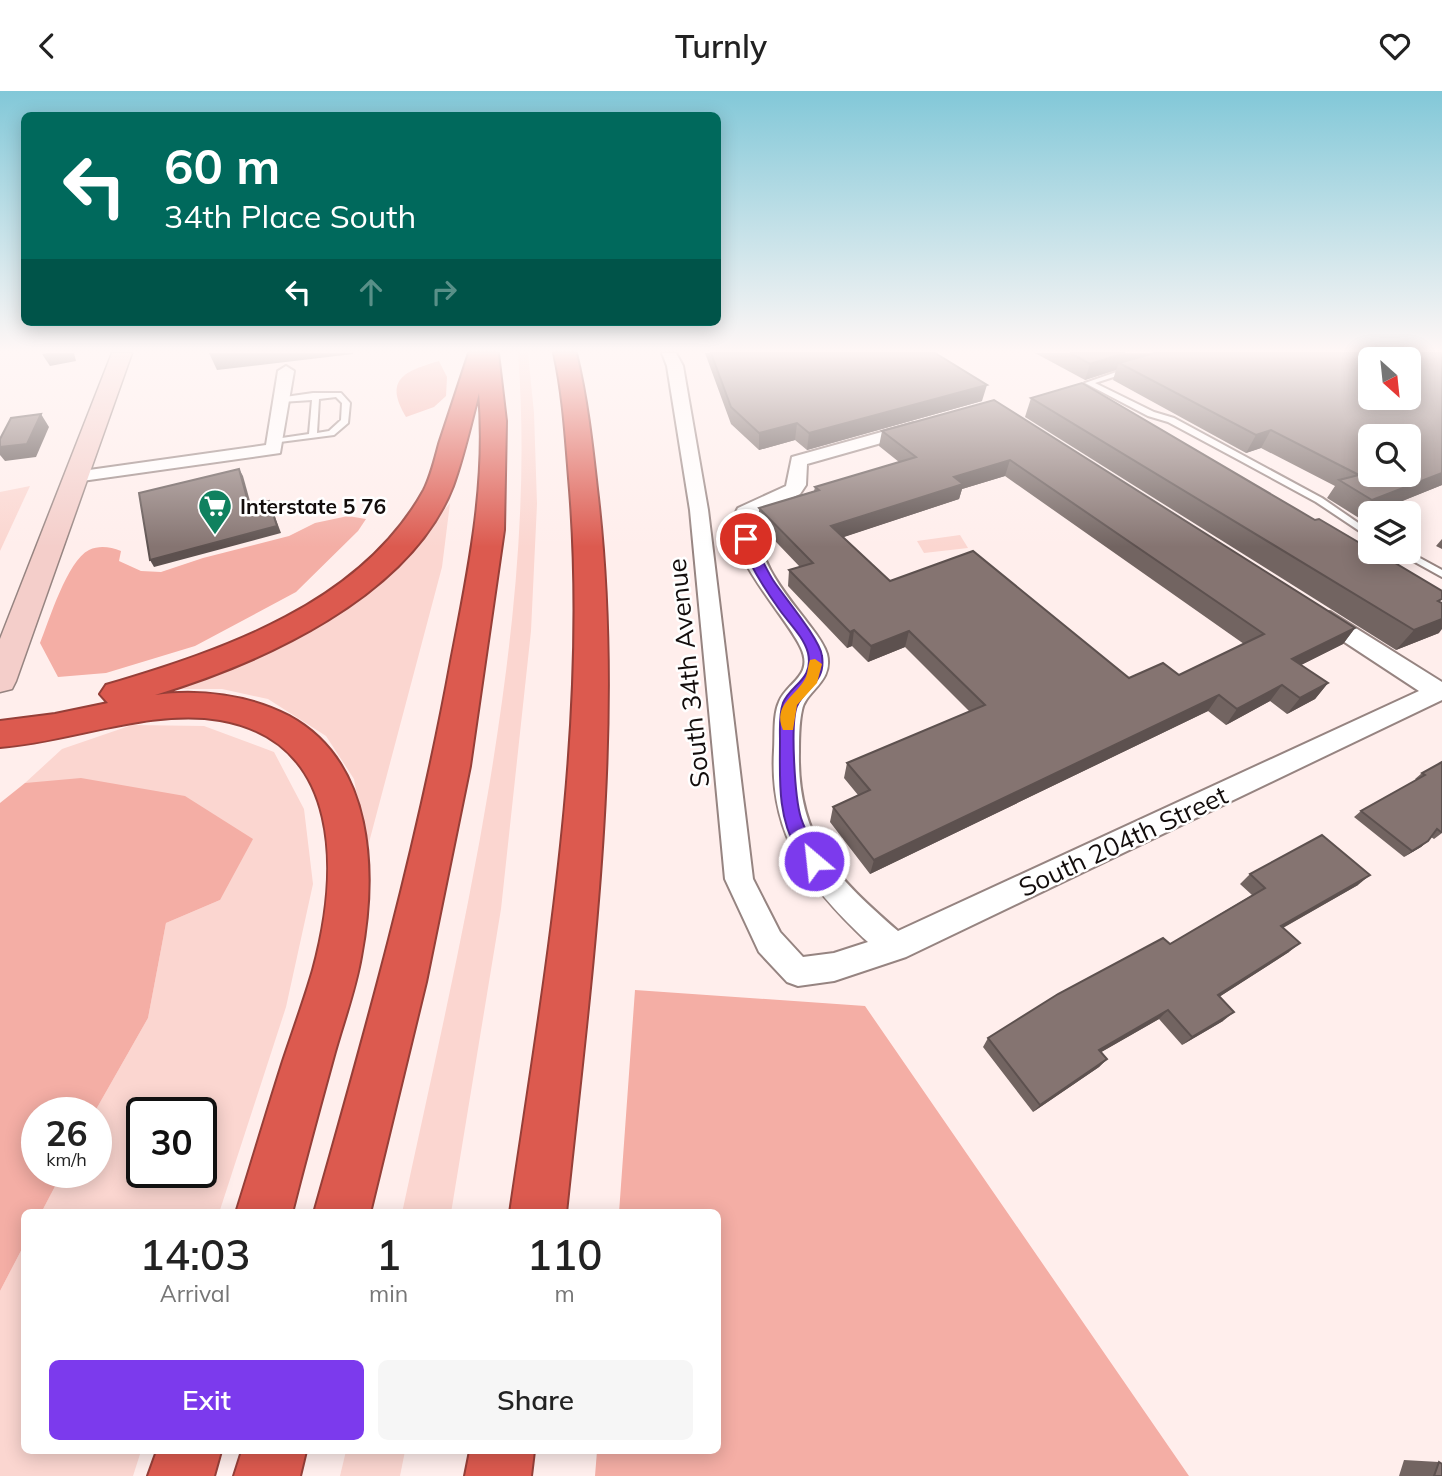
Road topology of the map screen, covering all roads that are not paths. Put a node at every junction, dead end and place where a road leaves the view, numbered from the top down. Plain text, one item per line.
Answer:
1 (98, 418) edge
2 (278, 418) edge
3 (314, 418) edge
4 (345, 418) edge
5 (460, 418) edge
6 (494, 418) edge
7 (577, 418) edge
8 (684, 418) edge
9 (1163, 418) edge
10 (931, 423) edge
11 (313, 436) junction
12 (275, 441) junction
13 (75, 477) junction
14 (1358, 527) edge
15 (1421, 562) edge
16 (1442, 574) edge
17 (1308, 608) edge
18 (0, 681) edge
19 (1440, 691) edge
20 (0, 725) edge
21 (0, 734) edge
22 (895, 947) junction
23 (798, 972) joint
24 (265, 1209) edge
25 (343, 1209) edge
26 (539, 1209) edge
27 (189, 1454) edge
28 (273, 1454) edge
29 (502, 1454) edge
30 (181, 1476) edge
31 (267, 1476) edge
32 (498, 1476) edge

1 - 13 main road
2 - 12 street
3 - 11 lane
4 - 11 lane
5 - 20 highway
6 - 25 highway
7 - 26 highway
8 - 23 street, South 34th Avenue
9 - 14 lane
10 - 22 street
11 - 12 lane
12 - 13 street
13 - 18 main road
15 - 16 lane
17 - 19 street
19 - 22 street, South 204th Street
21 - 24 highway
22 - 23 street, South 204th Street
27 - 30 highway
28 - 31 highway
29 - 32 highway

